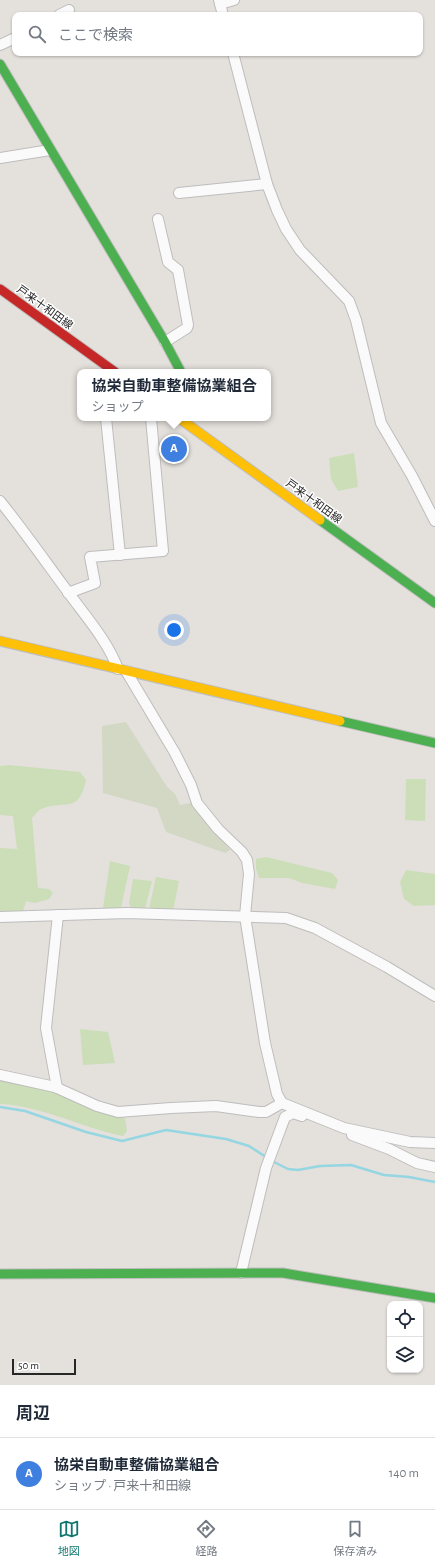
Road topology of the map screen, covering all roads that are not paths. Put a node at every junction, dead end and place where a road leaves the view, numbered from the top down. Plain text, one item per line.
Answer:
1 (234, 0) edge
2 (220, 2) edge
3 (69, 10) dead end
4 (65, 12) edge
5 (222, 12) edge
6 (12, 39) edge
7 (0, 45) edge
8 (234, 56) edge
9 (0, 64) edge
10 (50, 150) junction
11 (0, 158) edge
12 (267, 184) junction
13 (179, 193) dead end
14 (158, 219) dead end
15 (0, 289) edge
16 (164, 342) junction
17 (103, 368) edge
18 (179, 369) edge
19 (106, 421) edge
20 (151, 421) edge
21 (183, 421) edge
22 (0, 501) edge
23 (435, 521) edge
24 (120, 555) junction
25 (68, 593) junction
26 (435, 603) edge
27 (0, 641) edge
28 (122, 670) junction
29 (435, 743) edge
30 (58, 915) junction
31 (245, 916) junction
32 (0, 917) edge
33 (435, 996) edge
34 (0, 1075) edge
35 (57, 1088) junction
36 (282, 1103) junction
37 (314, 1116) junction
38 (340, 1126) junction
39 (435, 1143) edge
40 (435, 1167) edge
41 (241, 1273) junction
42 (0, 1274) edge
43 (435, 1298) edge

1 - 2 street
2 - 5 street
3 - 4 street
6 - 7 street
8 - 12 street
9 - 10 street
10 - 11 street
10 - 16 street
12 - 13 street
12 - 23 street
14 - 16 street
15 - 17 street, 戸来十和田線
16 - 18 street
19 - 24 street
20 - 24 street
21 - 26 street, 戸来十和田線
22 - 25 street
24 - 25 street
25 - 28 street
27 - 28 street
28 - 29 street
28 - 31 street
30 - 31 street
30 - 32 street
30 - 35 street
31 - 33 street
31 - 36 street
34 - 35 street
35 - 36 street
36 - 37 street
37 - 38 street
37 - 41 street
38 - 39 street
38 - 40 street
41 - 42 street
41 - 43 street

